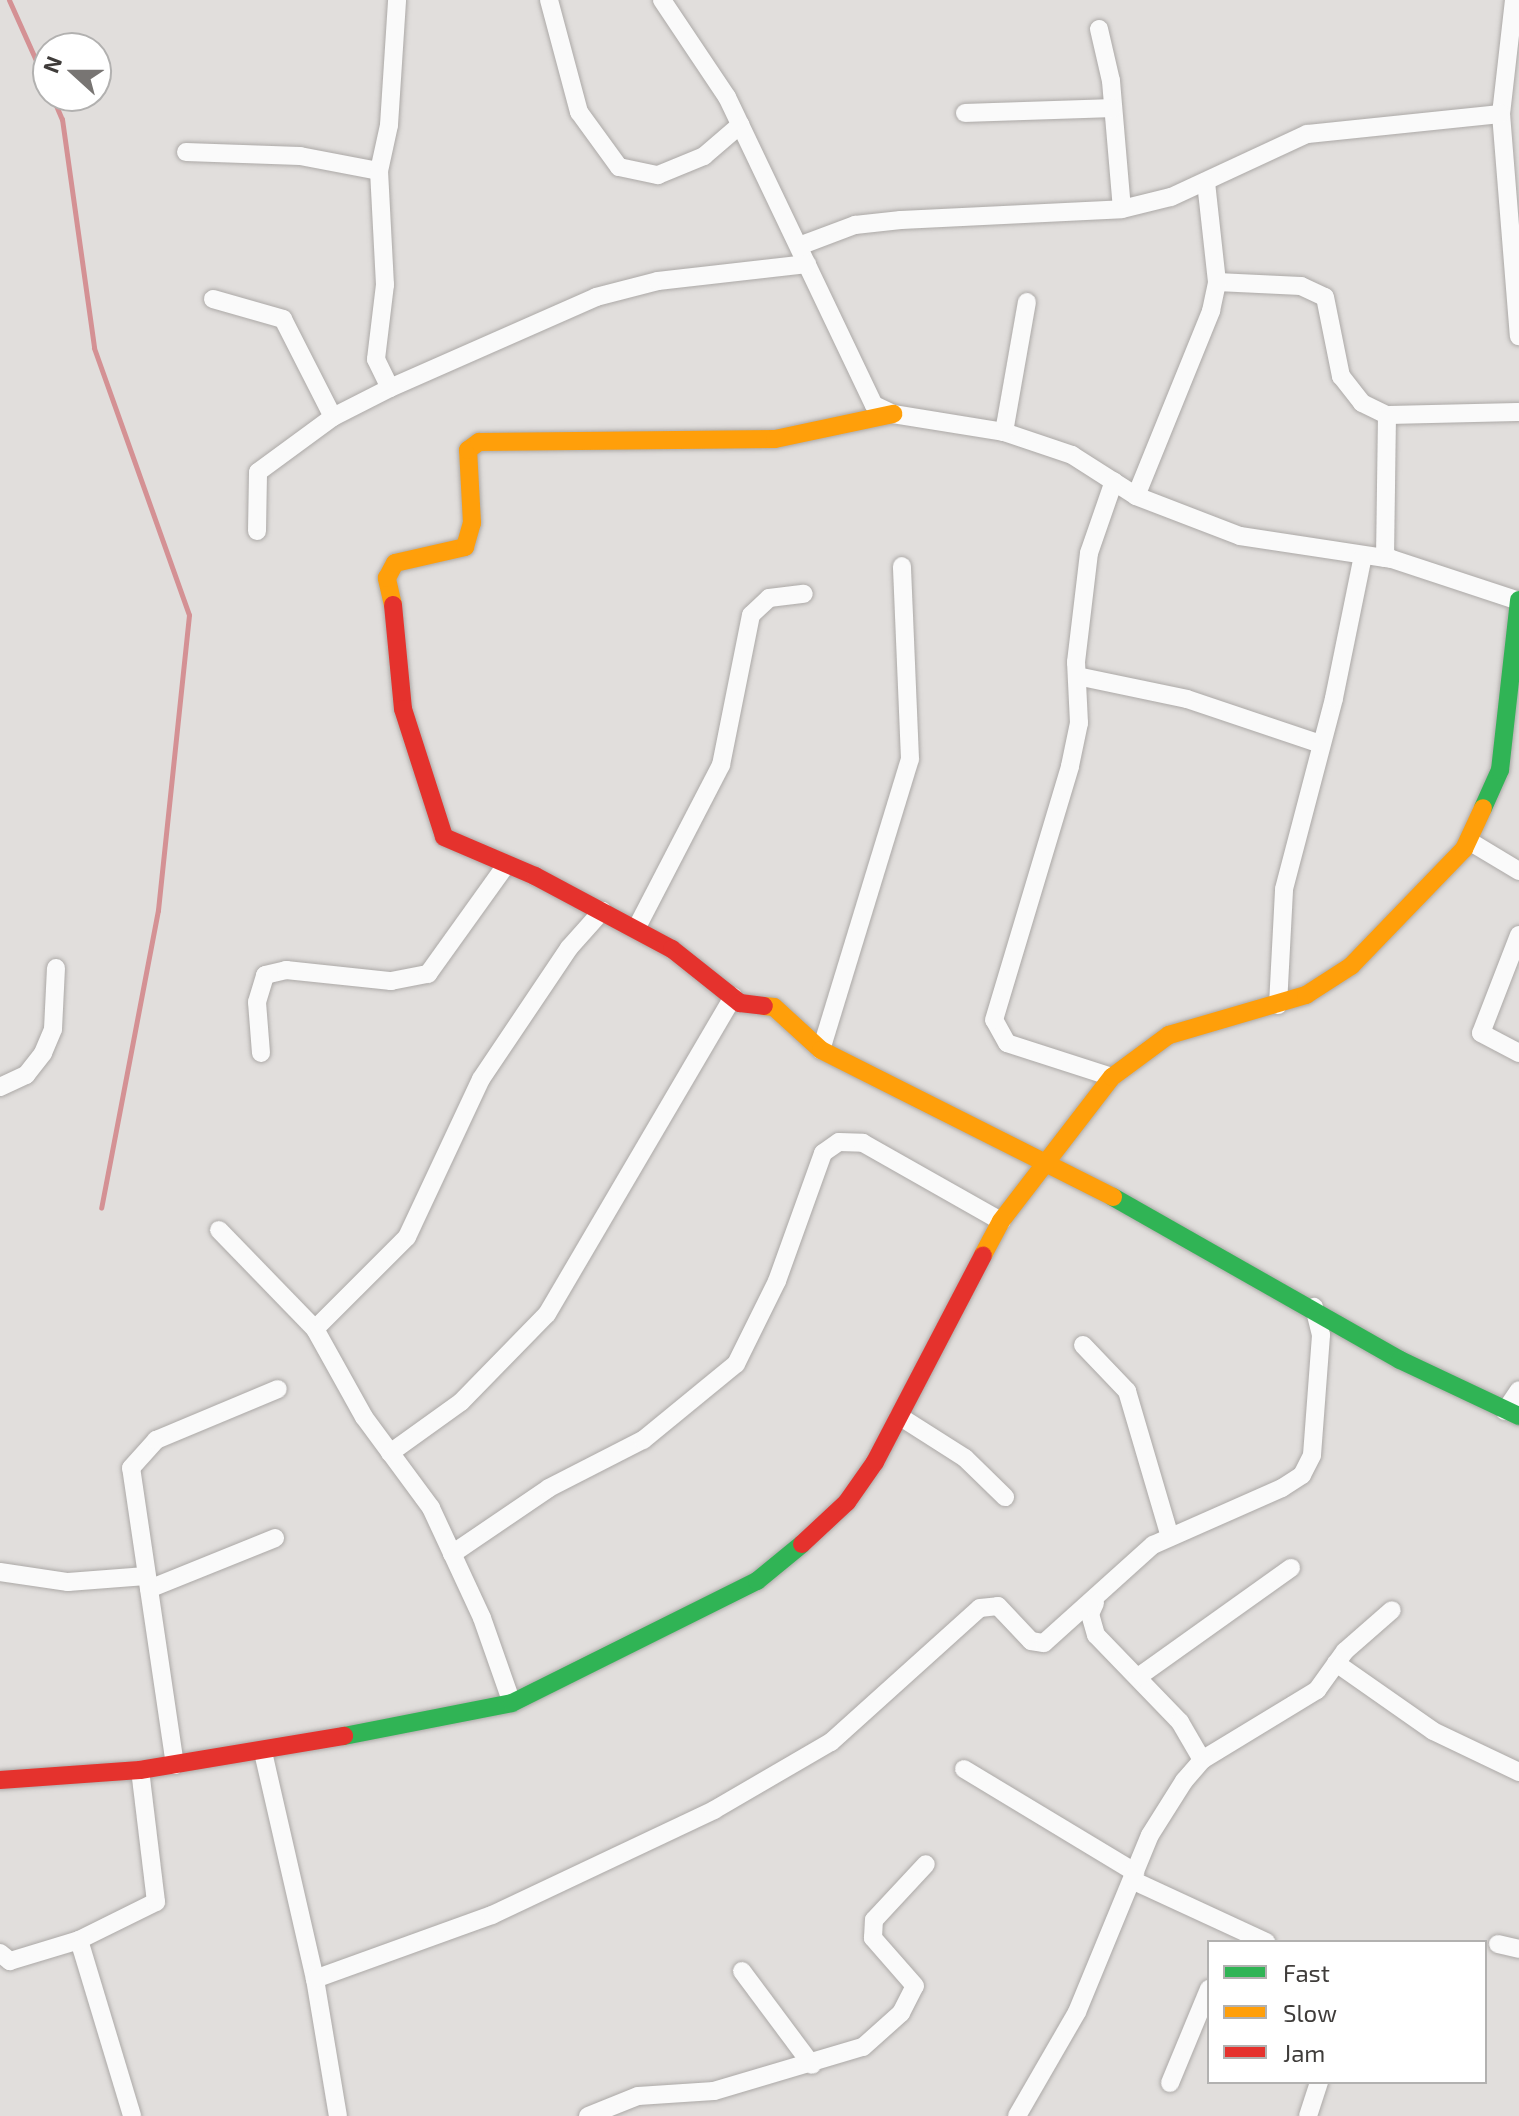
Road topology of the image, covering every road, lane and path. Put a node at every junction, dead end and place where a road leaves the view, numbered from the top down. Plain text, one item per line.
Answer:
1 (397, 0) edge
2 (549, 0) edge
3 (662, 0) edge
4 (1515, 13) edge
5 (1099, 29) dead end
6 (1113, 108) junction
7 (965, 113) dead end
8 (1501, 114) junction
9 (740, 125) junction
10 (186, 152) dead end
11 (379, 171) junction
12 (1206, 182) junction
13 (1122, 209) junction
14 (799, 246) junction
15 (807, 264) junction
16 (1217, 282) junction
17 (213, 299) dead end
18 (1027, 302) dead end
19 (1518, 328) edge
20 (390, 388) junction
21 (1519, 412) edge
22 (893, 414) junction
23 (1387, 415) junction
24 (333, 417) junction
25 (1004, 432) junction
26 (1114, 481) junction
27 (1136, 496) junction
28 (257, 531) dead end
29 (1363, 556) junction
30 (1385, 558) junction
31 (902, 566) dead end
32 (804, 594) dead end
33 (1519, 601) edge
34 (1517, 636) edge
35 (1077, 676) junction
36 (1321, 744) junction
37 (1469, 841) junction
38 (504, 868) junction
39 (1519, 871) edge
40 (602, 911) junction
41 (636, 929) junction
42 (1519, 935) edge
43 (56, 968) dead end
44 (733, 997) junction
45 (1278, 1005) junction
46 (821, 1050) junction
47 (261, 1053) dead end
48 (1519, 1053) edge
49 (1112, 1077) junction
50 (0, 1087) edge
51 (1044, 1158) junction
52 (1001, 1221) junction
53 (219, 1230) dead end
54 (1314, 1307) junction
55 (315, 1329) junction
56 (1083, 1345) dead end
57 (278, 1389) dead end
58 (1519, 1390) edge
59 (1512, 1414) edge
60 (899, 1416) junction
61 (390, 1453) junction
62 (1005, 1497) dead end
63 (1170, 1537) junction
64 (275, 1538) dead end
65 (452, 1554) junction
66 (1291, 1568) dead end
67 (0, 1572) edge
68 (148, 1582) junction
69 (1095, 1603) junction
70 (1392, 1610) dead end
71 (1336, 1663) junction
72 (1138, 1677) junction
73 (512, 1703) junction
74 (263, 1752) junction
75 (1202, 1760) junction
76 (175, 1765) junction
77 (964, 1769) dead end
78 (140, 1770) junction
79 (1519, 1772) edge
80 (0, 1780) edge
81 (926, 1864) dead end
82 (1133, 1876) junction
83 (1232, 1937) edge
84 (79, 1940) junction
85 (1252, 1940) edge
86 (1498, 1944) dead end
87 (1519, 1949) edge
88 (0, 1953) edge
89 (742, 1971) dead end
90 (315, 1979) junction
91 (1207, 1994) edge
92 (812, 2065) junction
93 (1170, 2083) dead end
94 (1318, 2084) edge
95 (132, 2116) edge
96 (338, 2116) edge
97 (588, 2116) edge
98 (1017, 2116) edge
99 (1308, 2116) edge

1 - 11 street
2 - 9 street
3 - 9 street
4 - 8 street
5 - 6 street
6 - 7 street
6 - 13 street
8 - 12 street
8 - 19 street
9 - 14 street
10 - 11 street
11 - 20 street
12 - 13 street
12 - 16 street
13 - 14 street
14 - 15 street
15 - 20 street
15 - 22 street
16 - 23 street
16 - 27 street
17 - 24 street
18 - 25 street
20 - 24 street
21 - 23 street
22 - 25 street
22 - 38 street
23 - 30 street
24 - 28 street
25 - 26 street
26 - 27 street
26 - 35 street
27 - 29 street
29 - 30 street
29 - 36 street
30 - 33 street
31 - 46 street
32 - 41 street
33 - 34 street
34 - 37 street
35 - 36 street
35 - 49 street
36 - 45 street
37 - 39 street
37 - 45 street
38 - 40 street
38 - 47 street
40 - 41 street
40 - 55 street
41 - 44 street
42 - 48 street
43 - 50 street
44 - 46 street
44 - 61 street
45 - 49 street
46 - 51 street
49 - 51 street
51 - 52 street
51 - 54 street
52 - 60 street
52 - 65 street
53 - 55 street
54 - 59 street
54 - 63 street
55 - 61 street
56 - 63 street
57 - 68 street
58 - 59 street
60 - 62 street
60 - 73 street
61 - 65 street
63 - 69 street
64 - 68 street
65 - 73 street
66 - 72 street
67 - 68 street
68 - 76 street
69 - 72 street
69 - 90 street
70 - 71 street
71 - 75 street
71 - 79 street
72 - 75 street
73 - 74 street
74 - 76 street
74 - 90 street
75 - 82 street
76 - 78 street
77 - 82 street
78 - 80 street
78 - 84 street
81 - 92 street
82 - 83 street
82 - 98 street
83 - 85 street
84 - 88 street
84 - 95 street
86 - 87 street
89 - 92 street
90 - 96 street
91 - 93 street
92 - 97 street
94 - 99 street

